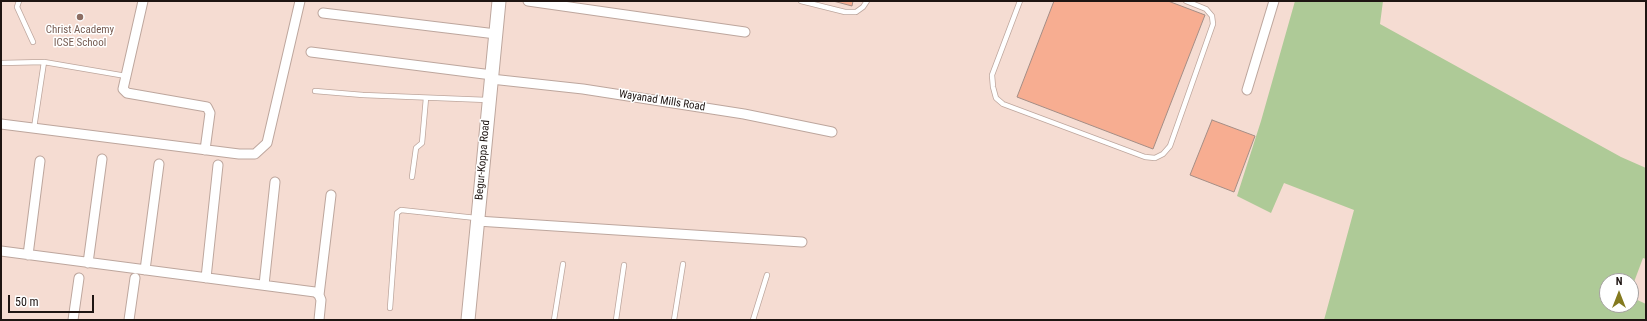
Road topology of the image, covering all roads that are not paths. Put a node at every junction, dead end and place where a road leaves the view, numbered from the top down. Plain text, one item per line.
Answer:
1 (18, 1) edge
2 (143, 1) edge
3 (300, 1) edge
4 (499, 1) edge
5 (528, 1) edge
6 (801, 1) edge
7 (867, 1) edge
8 (1020, 1) edge
9 (1186, 1) edge
10 (1274, 1) edge
11 (323, 13) dead end
12 (745, 32) dead end
13 (496, 34) junction
14 (33, 42) dead end
15 (311, 52) dead end
16 (44, 62) junction
17 (1, 63) edge
18 (126, 76) junction
19 (491, 77) junction
20 (1247, 90) dead end
21 (316, 91) dead end
22 (426, 98) junction
23 (489, 100) junction
24 (1, 124) edge
25 (34, 128) junction
26 (832, 132) dead end
27 (205, 150) junction
28 (102, 159) dead end
29 (40, 161) dead end
30 (159, 164) dead end
31 (218, 165) dead end
32 (412, 177) dead end
33 (275, 182) dead end
34 (332, 195) dead end
35 (478, 219) junction
36 (802, 242) dead end
37 (1, 252) edge
38 (28, 255) junction
39 (88, 263) junction
40 (563, 264) dead end
41 (683, 264) dead end
42 (624, 265) dead end
43 (145, 270) junction
44 (767, 275) dead end
45 (79, 278) dead end
46 (135, 278) dead end
47 (206, 278) junction
48 (264, 285) junction
49 (319, 295) junction
50 (390, 308) dead end
51 (73, 320) edge
52 (129, 320) edge
53 (319, 320) edge
54 (469, 320) edge
55 (554, 320) edge
56 (616, 320) edge
57 (674, 320) edge
58 (753, 320) edge

1 - 14 lane
2 - 18 street
3 - 27 street
4 - 13 main road, Begur-Koppa Road
5 - 12 street
6 - 7 lane
8 - 9 lane
10 - 20 street
11 - 13 street
13 - 19 main road, Begur-Koppa Road
15 - 19 street, Wayanad Mills Road
16 - 17 lane
16 - 18 lane
16 - 25 lane
18 - 27 street
19 - 23 main road, Begur-Koppa Road
19 - 26 street, Wayanad Mills Road
21 - 22 lane
22 - 23 lane
22 - 32 lane
23 - 35 main road, Begur-Koppa Road
24 - 25 street
25 - 27 street
28 - 39 street
29 - 38 street
30 - 43 street
31 - 47 street
33 - 48 street
34 - 49 street
35 - 36 street
35 - 50 lane
35 - 54 main road, Begur-Koppa Road
37 - 38 street
38 - 39 street
39 - 43 street
40 - 55 lane
41 - 57 lane
42 - 56 lane
43 - 47 street
44 - 58 lane
45 - 51 street
46 - 52 street
47 - 48 street
48 - 49 street
49 - 53 street

